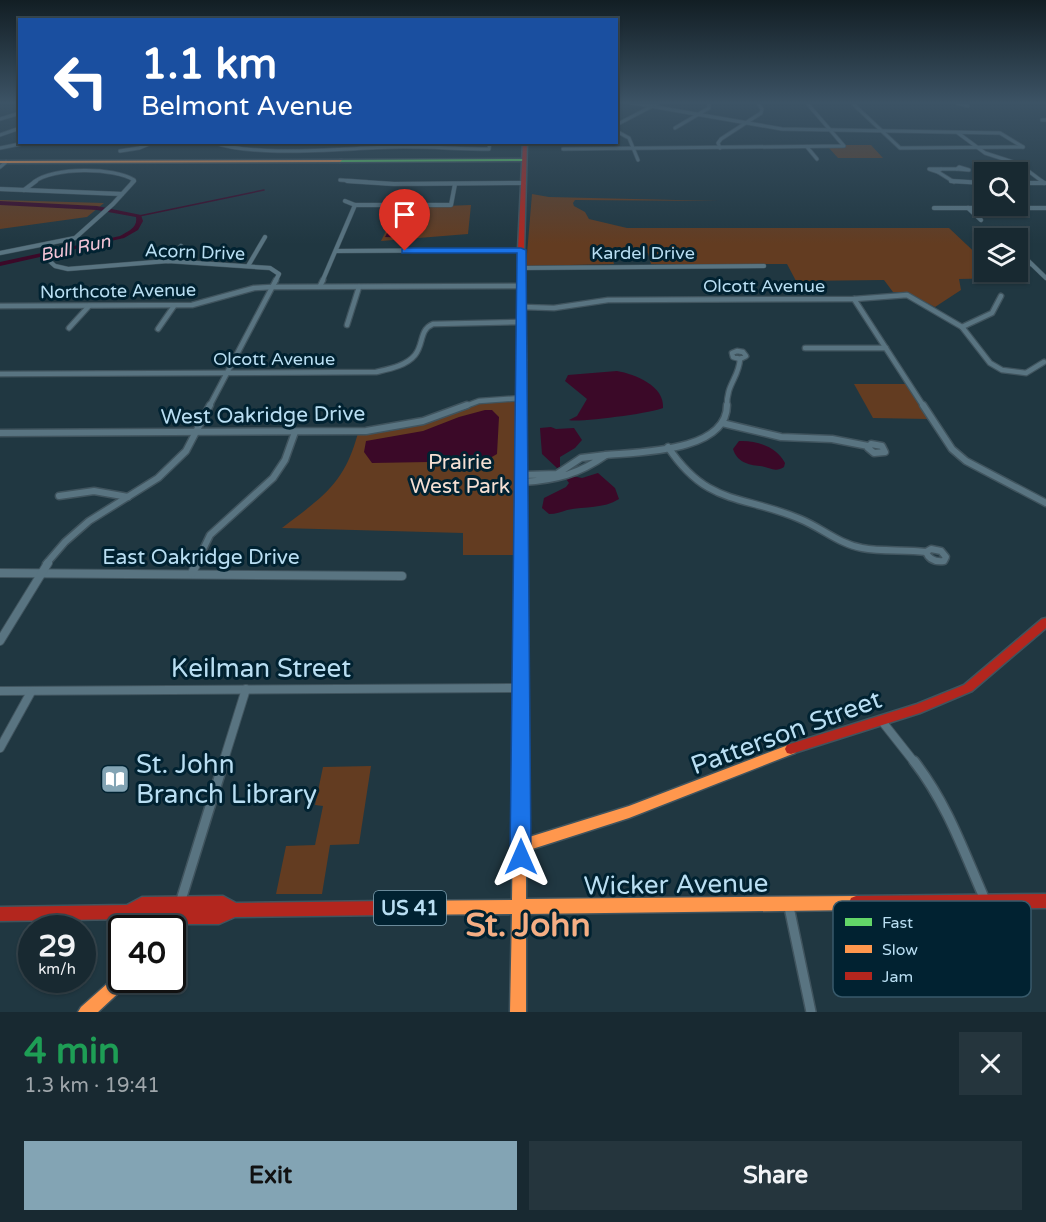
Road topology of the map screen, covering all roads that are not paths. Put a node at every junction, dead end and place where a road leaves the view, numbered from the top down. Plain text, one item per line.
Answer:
1 (130, 149) edge
2 (525, 149) edge
3 (634, 149) edge
4 (809, 149) edge
5 (980, 149) edge
6 (120, 151) dead end
7 (817, 159) dead end
8 (524, 160) junction
9 (638, 160) dead end
10 (2, 163) edge
11 (957, 169) dead end
12 (340, 180) dead end
13 (524, 183) junction
14 (974, 183) edge
15 (1028, 183) edge
16 (1045, 183) edge
17 (456, 184) junction
18 (0, 189) edge
19 (24, 190) junction
20 (122, 194) junction
21 (345, 201) dead end
22 (355, 205) junction
23 (934, 208) dead end
24 (967, 208) junction
25 (1046, 208) edge
26 (981, 220) dead end
27 (265, 237) dead end
28 (181, 246) dead end
29 (521, 250) junction
30 (336, 251) junction
31 (0, 253) edge
32 (45, 258) dead end
33 (168, 261) junction
34 (1028, 261) edge
35 (1031, 264) joint
36 (764, 266) dead end
37 (248, 267) junction
38 (522, 268) junction
39 (1046, 278) edge
40 (320, 286) junction
41 (522, 286) junction
42 (272, 287) junction
43 (359, 287) junction
44 (1001, 296) dead end
45 (854, 299) junction
46 (0, 306) edge
47 (88, 306) junction
48 (174, 306) junction
49 (522, 307) junction
50 (522, 322) junction
51 (347, 325) dead end
52 (962, 327) junction
53 (69, 328) dead end
54 (158, 329) dead end
55 (805, 348) dead end
56 (886, 348) junction
57 (740, 358) dead end
58 (1044, 362) dead end
59 (228, 373) junction
60 (0, 374) edge
61 (522, 398) junction
62 (722, 423) junction
63 (198, 432) junction
64 (295, 432) junction
65 (1, 435) edge
66 (868, 446) dead end
67 (668, 447) junction
68 (606, 455) junction
69 (575, 461) junction
70 (585, 468) junction
71 (563, 473) junction
72 (523, 478) junction
73 (59, 496) dead end
74 (128, 497) junction
75 (1046, 503) edge
76 (926, 552) dead end
77 (0, 573) edge
78 (41, 573) junction
79 (192, 573) junction
80 (402, 576) dead end
81 (1046, 622) edge
82 (0, 641) edge
83 (521, 688) junction
84 (246, 689) junction
85 (0, 691) edge
86 (31, 692) junction
87 (881, 720) junction
88 (0, 748) edge
89 (521, 846) junction
90 (986, 901) joint
91 (1046, 901) edge
92 (789, 903) junction
93 (833, 903) edge
94 (180, 904) junction
95 (520, 907) junction
96 (234, 910) junction
97 (129, 912) junction
98 (0, 914) edge
99 (135, 915) edge
100 (186, 917) edge
101 (108, 992) edge
102 (86, 1012) edge
103 (518, 1012) edge
104 (811, 1012) edge

1 - 6 street
2 - 8 main road
3 - 9 street
4 - 7 street
5 - 16 street
8 - 10 main road
8 - 13 main road
11 - 14 street
12 - 17 street
13 - 17 street
13 - 29 main road
15 - 16 street
17 - 22 street
18 - 19 street
19 - 20 street
19 - 20 street
20 - 31 street
21 - 22 street
22 - 30 street
23 - 24 street
24 - 25 street
24 - 26 street
27 - 37 street
28 - 33 street
29 - 30 street
29 - 38 main road
30 - 40 street
32 - 33 street, Acorn Drive
33 - 37 street, Acorn Drive
34 - 35 street
35 - 39 street
36 - 38 street, Kardel Drive
37 - 42 street, Acorn Drive
38 - 41 main road
40 - 42 street, Northcote Avenue
40 - 43 street, Northcote Avenue
41 - 43 street, Northcote Avenue
41 - 49 main road
42 - 48 street, Northcote Avenue
42 - 59 street
43 - 51 street
44 - 52 street
45 - 49 street, Olcott Avenue
45 - 52 street, Olcott Avenue
45 - 56 street
46 - 47 street, Northcote Avenue
47 - 48 street, Northcote Avenue
47 - 53 street
48 - 54 street
49 - 50 main road
50 - 59 street, Olcott Avenue
50 - 61 main road
52 - 58 street
55 - 56 street
56 - 75 street
57 - 62 street
59 - 60 street, Olcott Avenue
59 - 63 street
61 - 64 street, West Oakridge Drive
61 - 72 main road
62 - 66 street
62 - 67 street
63 - 64 street, West Oakridge Drive
63 - 65 street, West Oakridge Drive
63 - 74 street
64 - 79 street
67 - 68 street
67 - 76 street
68 - 69 street
68 - 70 street
69 - 70 street
69 - 71 street
70 - 71 street
71 - 72 street
72 - 83 main road
73 - 74 street
74 - 78 street
77 - 78 street, East Oakridge Drive
78 - 79 street, East Oakridge Drive
78 - 82 street
79 - 80 street, East Oakridge Drive
81 - 87 main road, Patterson Street
83 - 84 street, Keilman Street
83 - 89 main road
84 - 86 street, Keilman Street
84 - 94 street
85 - 86 street, Keilman Street
86 - 88 street
87 - 89 main road, Patterson Street
87 - 90 street
89 - 95 main road
90 - 91 main road, Wicker Avenue / US 41
92 - 93 main road, Wicker Avenue / US 41
92 - 95 main road, Wicker Avenue / US 41
92 - 104 street
94 - 96 main road, Wicker Avenue / US 41
94 - 97 main road, Wicker Avenue / US 41
95 - 96 main road, Wicker Avenue / US 41
95 - 103 main road
96 - 100 main road, Wicker Avenue / US 41
97 - 98 main road, Wicker Avenue / US 41
97 - 99 main road, Wicker Avenue / US 41
101 - 102 main road

